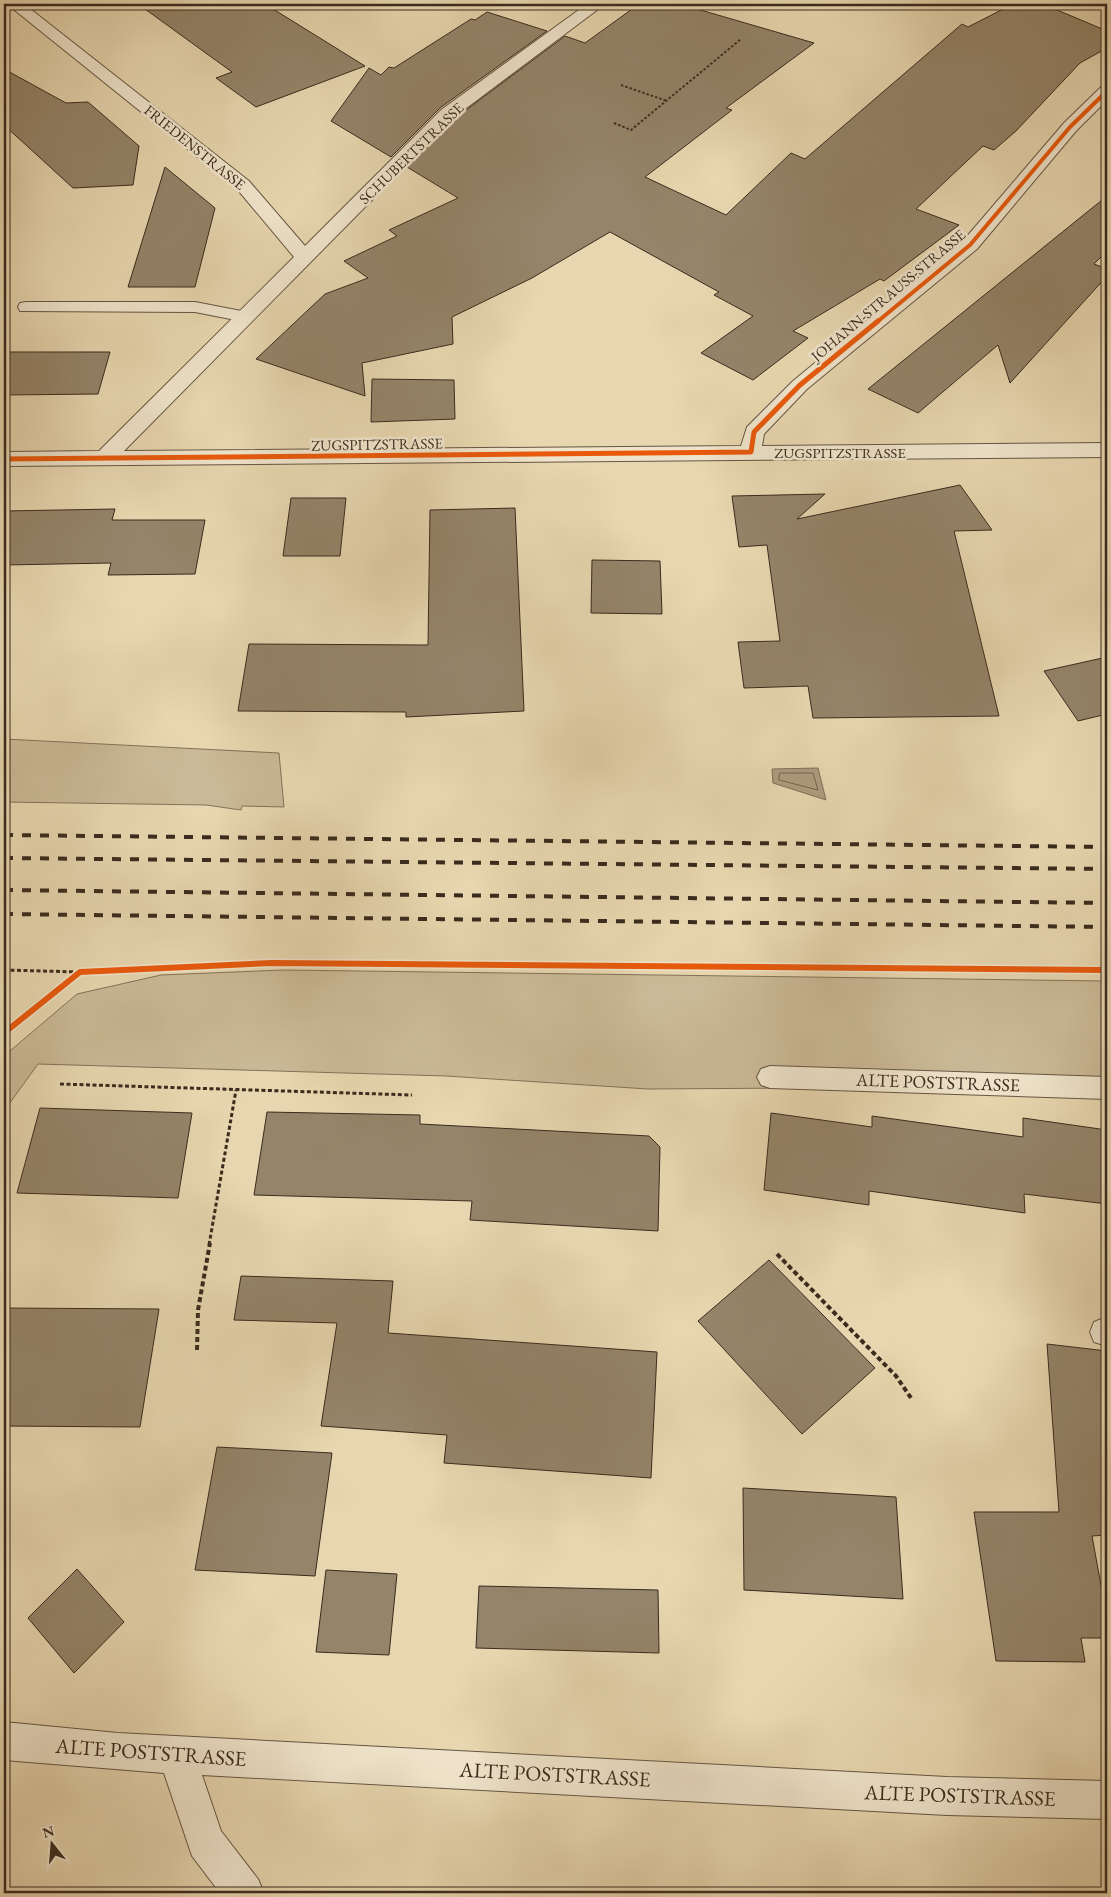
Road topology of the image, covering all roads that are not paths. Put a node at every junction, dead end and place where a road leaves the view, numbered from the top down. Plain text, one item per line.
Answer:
1 (597, 4) edge
2 (28, 7) edge
3 (1107, 91) edge
4 (305, 258) junction
5 (26, 308) dead end
6 (246, 317) junction
7 (1107, 450) edge
8 (751, 452) junction
9 (105, 458) junction
10 (4, 459) edge
11 (770, 1077) dead end
12 (1107, 1088) edge
13 (4, 1741) edge
14 (176, 1754) junction
15 (1107, 1800) edge
16 (244, 1893) edge

1 - 4 street, SCHUBERTSTRASSE
2 - 4 street, FRIEDENSTRASSE
3 - 8 street, JOHANN-STRAUSS-STRASSE
4 - 6 street
5 - 6 lane
6 - 9 street
7 - 8 street, ZUGSPITZSTRASSE
8 - 9 street, ZUGSPITZSTRASSE
9 - 10 street, ZUGSPITZSTRASSE
11 - 12 lane, ALTE POSTSTRASSE
13 - 14 street, ALTE POSTSTRASSE
14 - 15 street, ALTE POSTSTRASSE
14 - 16 street

